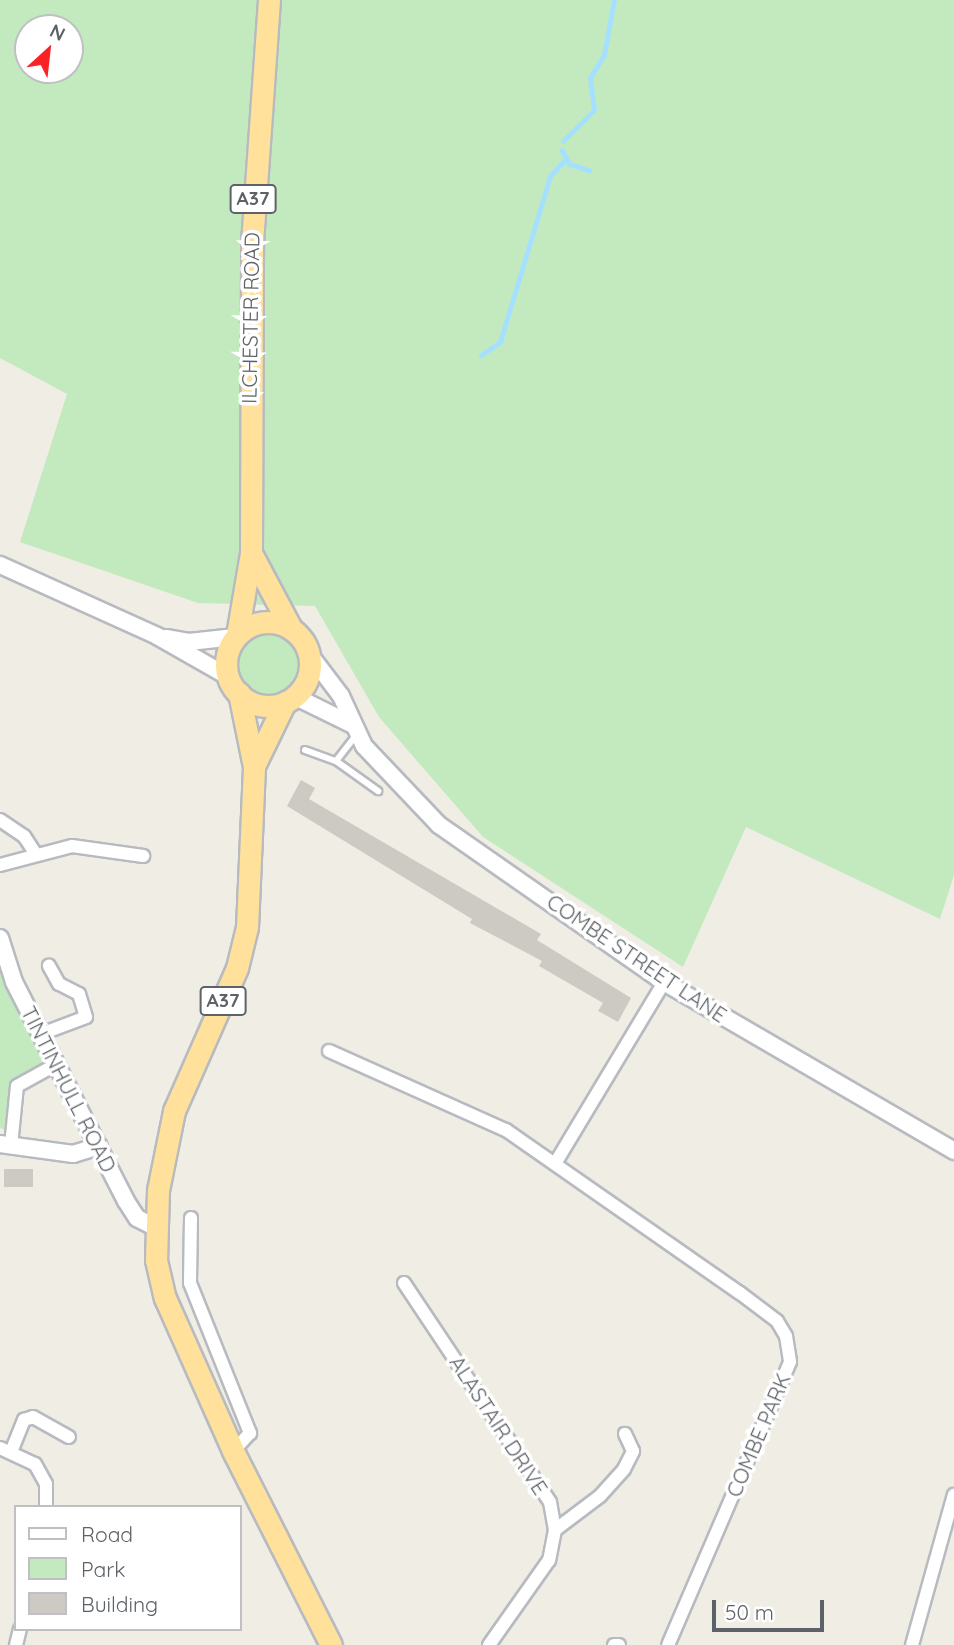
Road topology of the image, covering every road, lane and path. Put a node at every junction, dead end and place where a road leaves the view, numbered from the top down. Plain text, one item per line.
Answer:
1 (269, 0) edge
2 (251, 553) junction
3 (0, 565) edge
4 (292, 630) junction
5 (157, 636) junction
6 (236, 636) junction
7 (310, 655) junction
8 (234, 685) junction
9 (289, 699) junction
10 (356, 729) junction
11 (305, 750) dead end
12 (336, 761) junction
13 (254, 767) junction
14 (378, 791) dead end
15 (0, 820) edge
16 (35, 853) junction
17 (143, 856) dead end
18 (0, 865) edge
19 (0, 938) edge
20 (49, 966) dead end
21 (664, 982) junction
22 (41, 1034) junction
23 (329, 1051) dead end
24 (57, 1064) junction
25 (5, 1145) edge
26 (99, 1146) junction
27 (954, 1151) edge
28 (556, 1162) junction
29 (191, 1218) dead end
30 (155, 1227) junction
31 (404, 1283) dead end
32 (625, 1434) dead end
33 (69, 1437) dead end
34 (5, 1450) edge
35 (233, 1451) junction
36 (954, 1495) edge
37 (46, 1505) edge
38 (555, 1530) junction
39 (331, 1645) edge
40 (489, 1645) edge
41 (667, 1645) edge
42 (912, 1645) edge

1 - 2 highway, ILCHESTER ROAD / A37
2 - 4 highway, ILCHESTER ROAD / A37
2 - 6 highway, ILCHESTER ROAD / A37
3 - 5 street
4 - 6 highway
4 - 7 highway, A37
5 - 6 street
5 - 8 street
6 - 8 highway, A37
7 - 9 highway, A37
7 - 10 street, COMBE STREET LANE
8 - 9 highway
8 - 13 highway, A37
9 - 10 street, COMBE STREET LANE
9 - 13 highway, A37
10 - 12 lane
10 - 21 street, COMBE STREET LANE
11 - 12 lane
12 - 14 lane
13 - 30 highway, A37
15 - 16 street
16 - 17 street
16 - 18 street
19 - 22 street, TINTINHULL ROAD
20 - 22 street
21 - 27 street, COMBE STREET LANE
21 - 28 street
22 - 24 street, TINTINHULL ROAD
23 - 28 street, COMBE PARK
24 - 25 street
24 - 26 street, TINTINHULL ROAD
25 - 26 street
26 - 30 street, TINTINHULL ROAD
28 - 41 street, COMBE PARK
29 - 35 street
30 - 35 highway, A37
31 - 38 street, ALASTAIR DRIVE
32 - 38 street
33 - 34 street
34 - 37 street
35 - 39 highway, A37
36 - 42 street
38 - 40 street, ALASTAIR DRIVE

